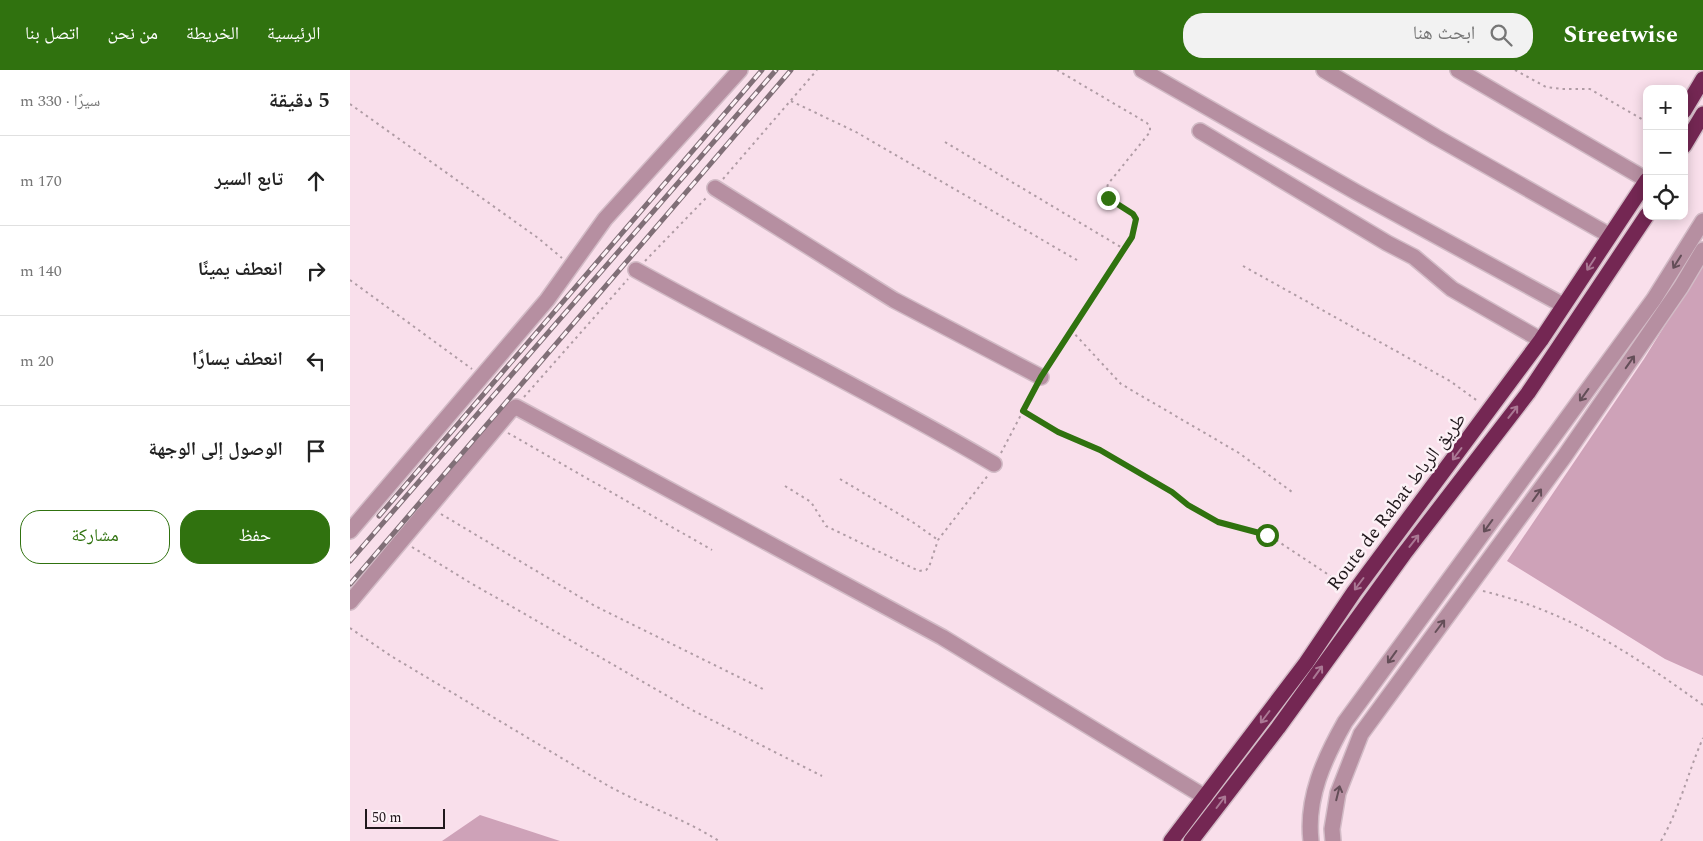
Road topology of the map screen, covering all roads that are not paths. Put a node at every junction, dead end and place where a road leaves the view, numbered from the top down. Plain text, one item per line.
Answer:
1 (740, 70) edge
2 (1142, 70) edge
3 (1324, 70) edge
4 (1458, 70) edge
5 (1703, 79) edge
6 (1688, 104) edge
7 (1703, 114) edge
8 (1200, 131) dead end
9 (1688, 139) edge
10 (1643, 178) edge
11 (1643, 186) edge
12 (716, 188) road end
13 (1643, 220) edge
14 (1703, 221) edge
15 (1609, 235) junction
16 (1627, 247) junction
17 (1703, 250) edge
18 (636, 270) road end
19 (1563, 305) junction
20 (1541, 340) junction
21 (1041, 377) road end
22 (994, 464) road end
23 (350, 531) edge
24 (350, 602) edge
25 (1205, 797) junction
26 (1171, 841) edge
27 (1191, 841) edge
28 (1311, 841) edge
29 (1333, 841) edge

1 - 23 street
2 - 19 street
3 - 15 street
4 - 10 street
5 - 6 highway
7 - 9 highway
8 - 20 street
11 - 15 highway, Route de Rabat طريق الرباط
12 - 21 street
13 - 16 highway, Route de Rabat طريق الرباط
14 -> 28 street
15 - 16 highway
15 -> 19 highway, Route de Rabat طريق الرباط
27 -> 16 highway, Route de Rabat طريق الرباط
29 -> 17 street
18 - 22 street
19 - 20 highway, Route de Rabat طريق الرباط
20 -> 25 highway, Route de Rabat طريق الرباط
24 - 25 street
25 - 26 highway, Route de Rabat طريق الرباط

